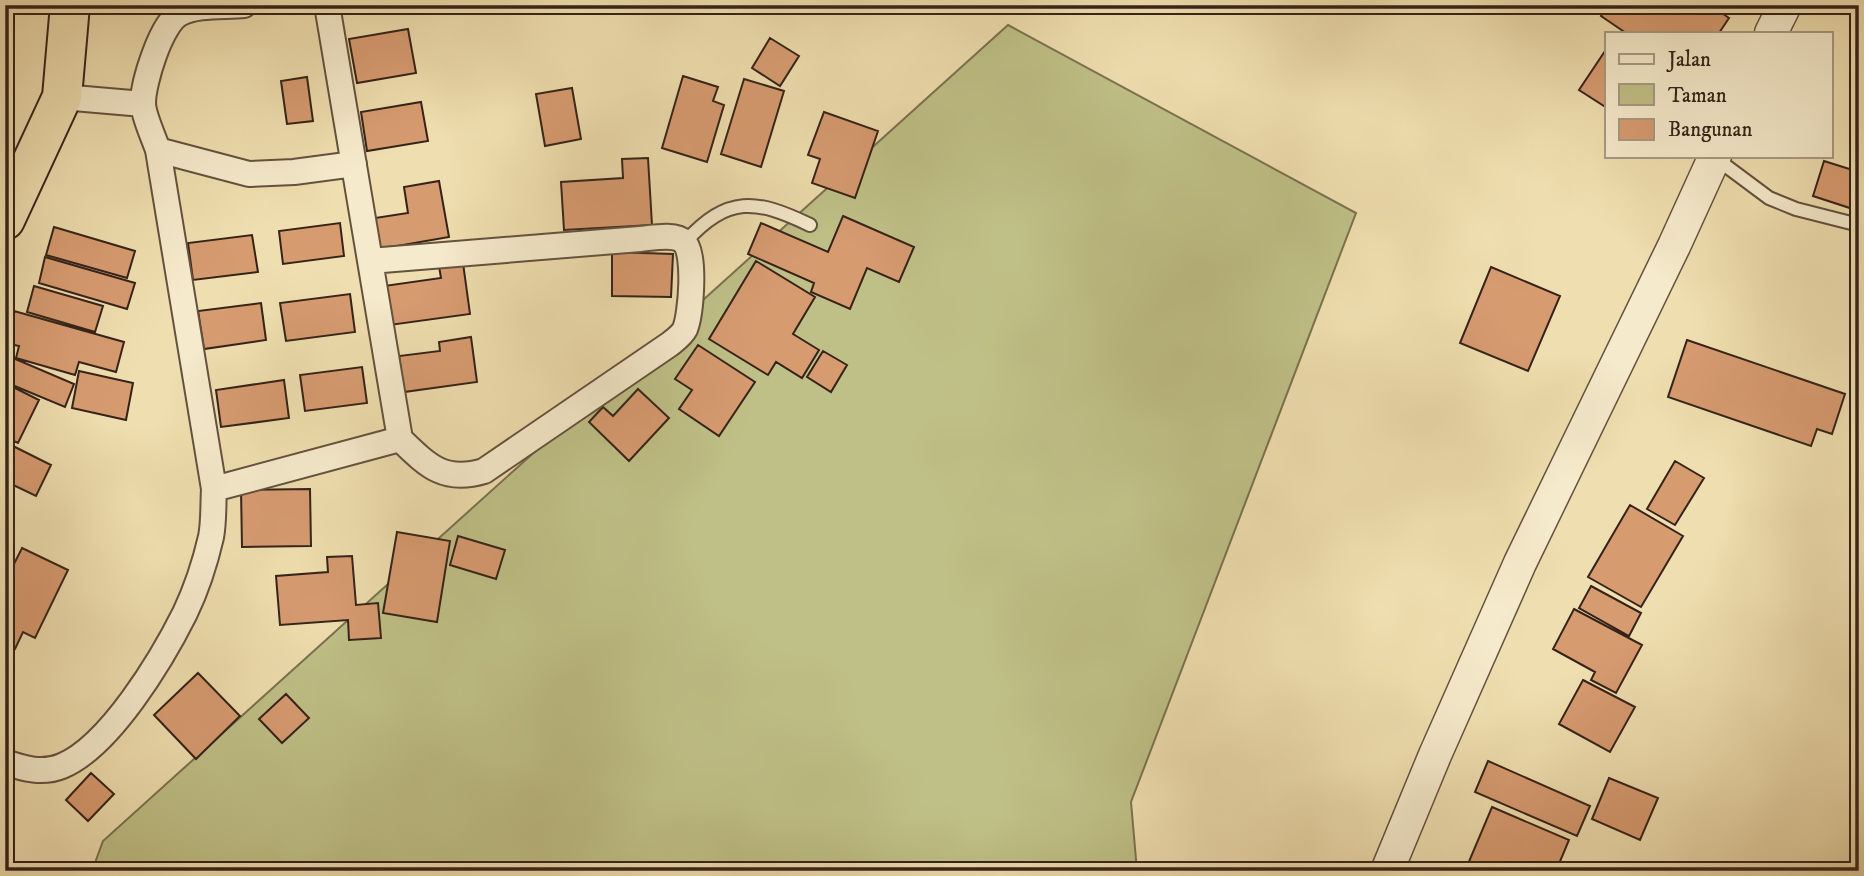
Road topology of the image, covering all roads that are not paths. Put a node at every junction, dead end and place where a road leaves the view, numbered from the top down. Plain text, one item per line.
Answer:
1 (70, 5) edge
2 (244, 5) edge
3 (327, 5) edge
4 (1785, 5) edge
5 (1772, 32) edge
6 (62, 97) junction
7 (143, 104) junction
8 (158, 150) junction
9 (1713, 158) edge
10 (1717, 158) edge
11 (354, 164) junction
12 (5, 220) edge
13 (810, 225) dead end
14 (1859, 225) edge
15 (685, 242) junction
16 (370, 261) junction
17 (400, 439) junction
18 (214, 489) junction
19 (5, 762) edge
20 (1387, 871) edge

1 - 6 highway
2 - 7 street
3 - 11 street
4 - 5 street
6 - 7 street
6 - 12 highway
7 - 8 street
8 - 11 street
8 - 18 street
9 - 20 street
10 - 14 lane
11 - 16 street
13 - 15 lane
15 - 16 street
15 - 17 street
16 - 17 street
17 - 18 street
18 - 19 street

